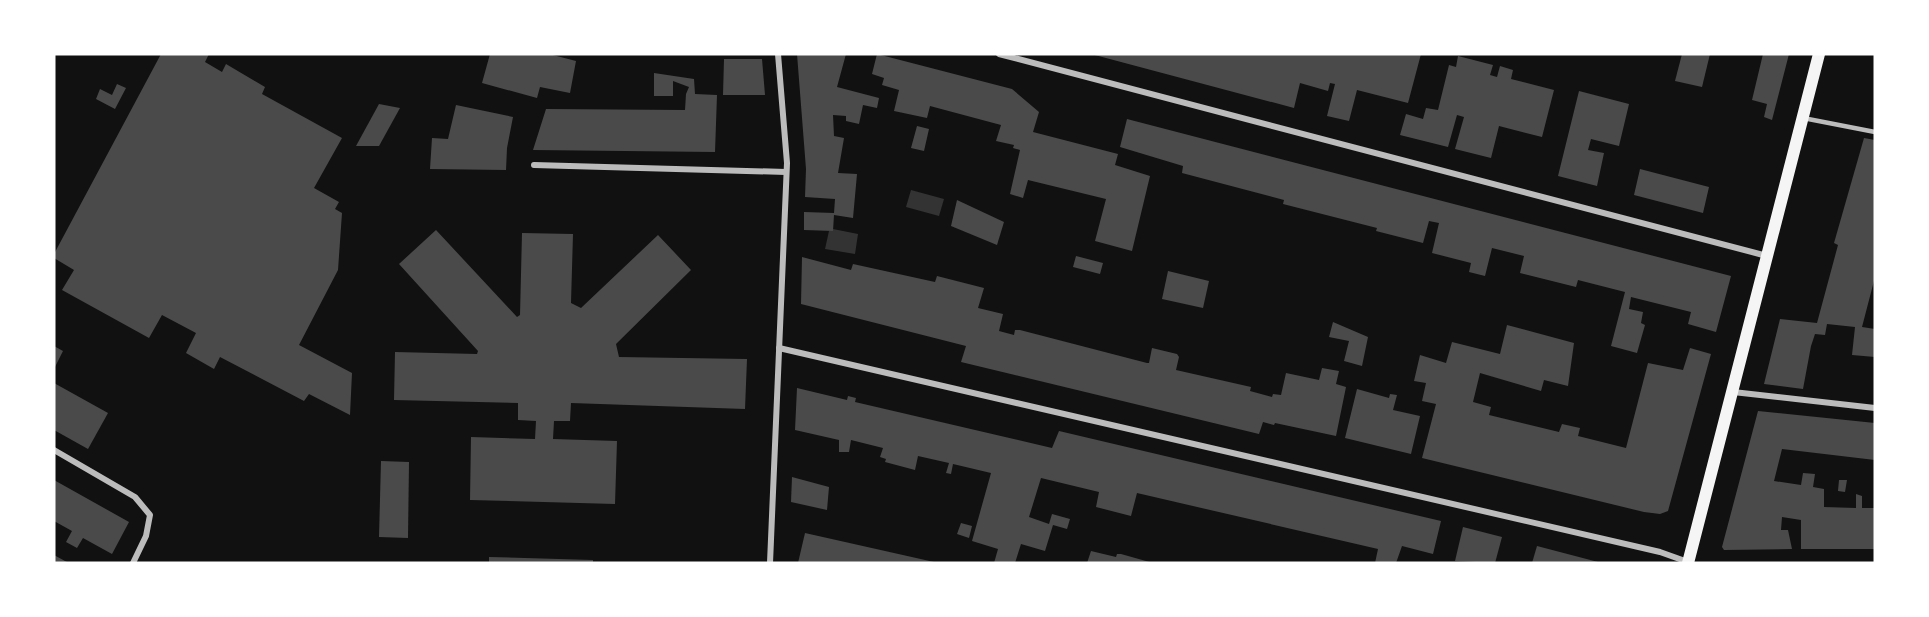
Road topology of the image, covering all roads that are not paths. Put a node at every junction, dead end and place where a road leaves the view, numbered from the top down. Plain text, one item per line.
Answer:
1 (778, 54) edge
2 (999, 54) edge
3 (1820, 54) edge
4 (1803, 118) junction
5 (1875, 132) edge
6 (534, 165) dead end
7 (786, 172) junction
8 (1767, 256) junction
9 (779, 348) junction
10 (1732, 392) junction
11 (1875, 408) edge
12 (54, 450) edge
13 (1688, 562) edge
14 (133, 563) edge
15 (770, 563) edge

1 - 7 street
2 - 8 street
3 - 4 main road
4 - 5 lane
4 - 8 main road
6 - 7 street
7 - 9 street
8 - 10 main road
9 - 13 street
9 - 15 street
10 - 11 street
10 - 13 main road
12 - 14 street

